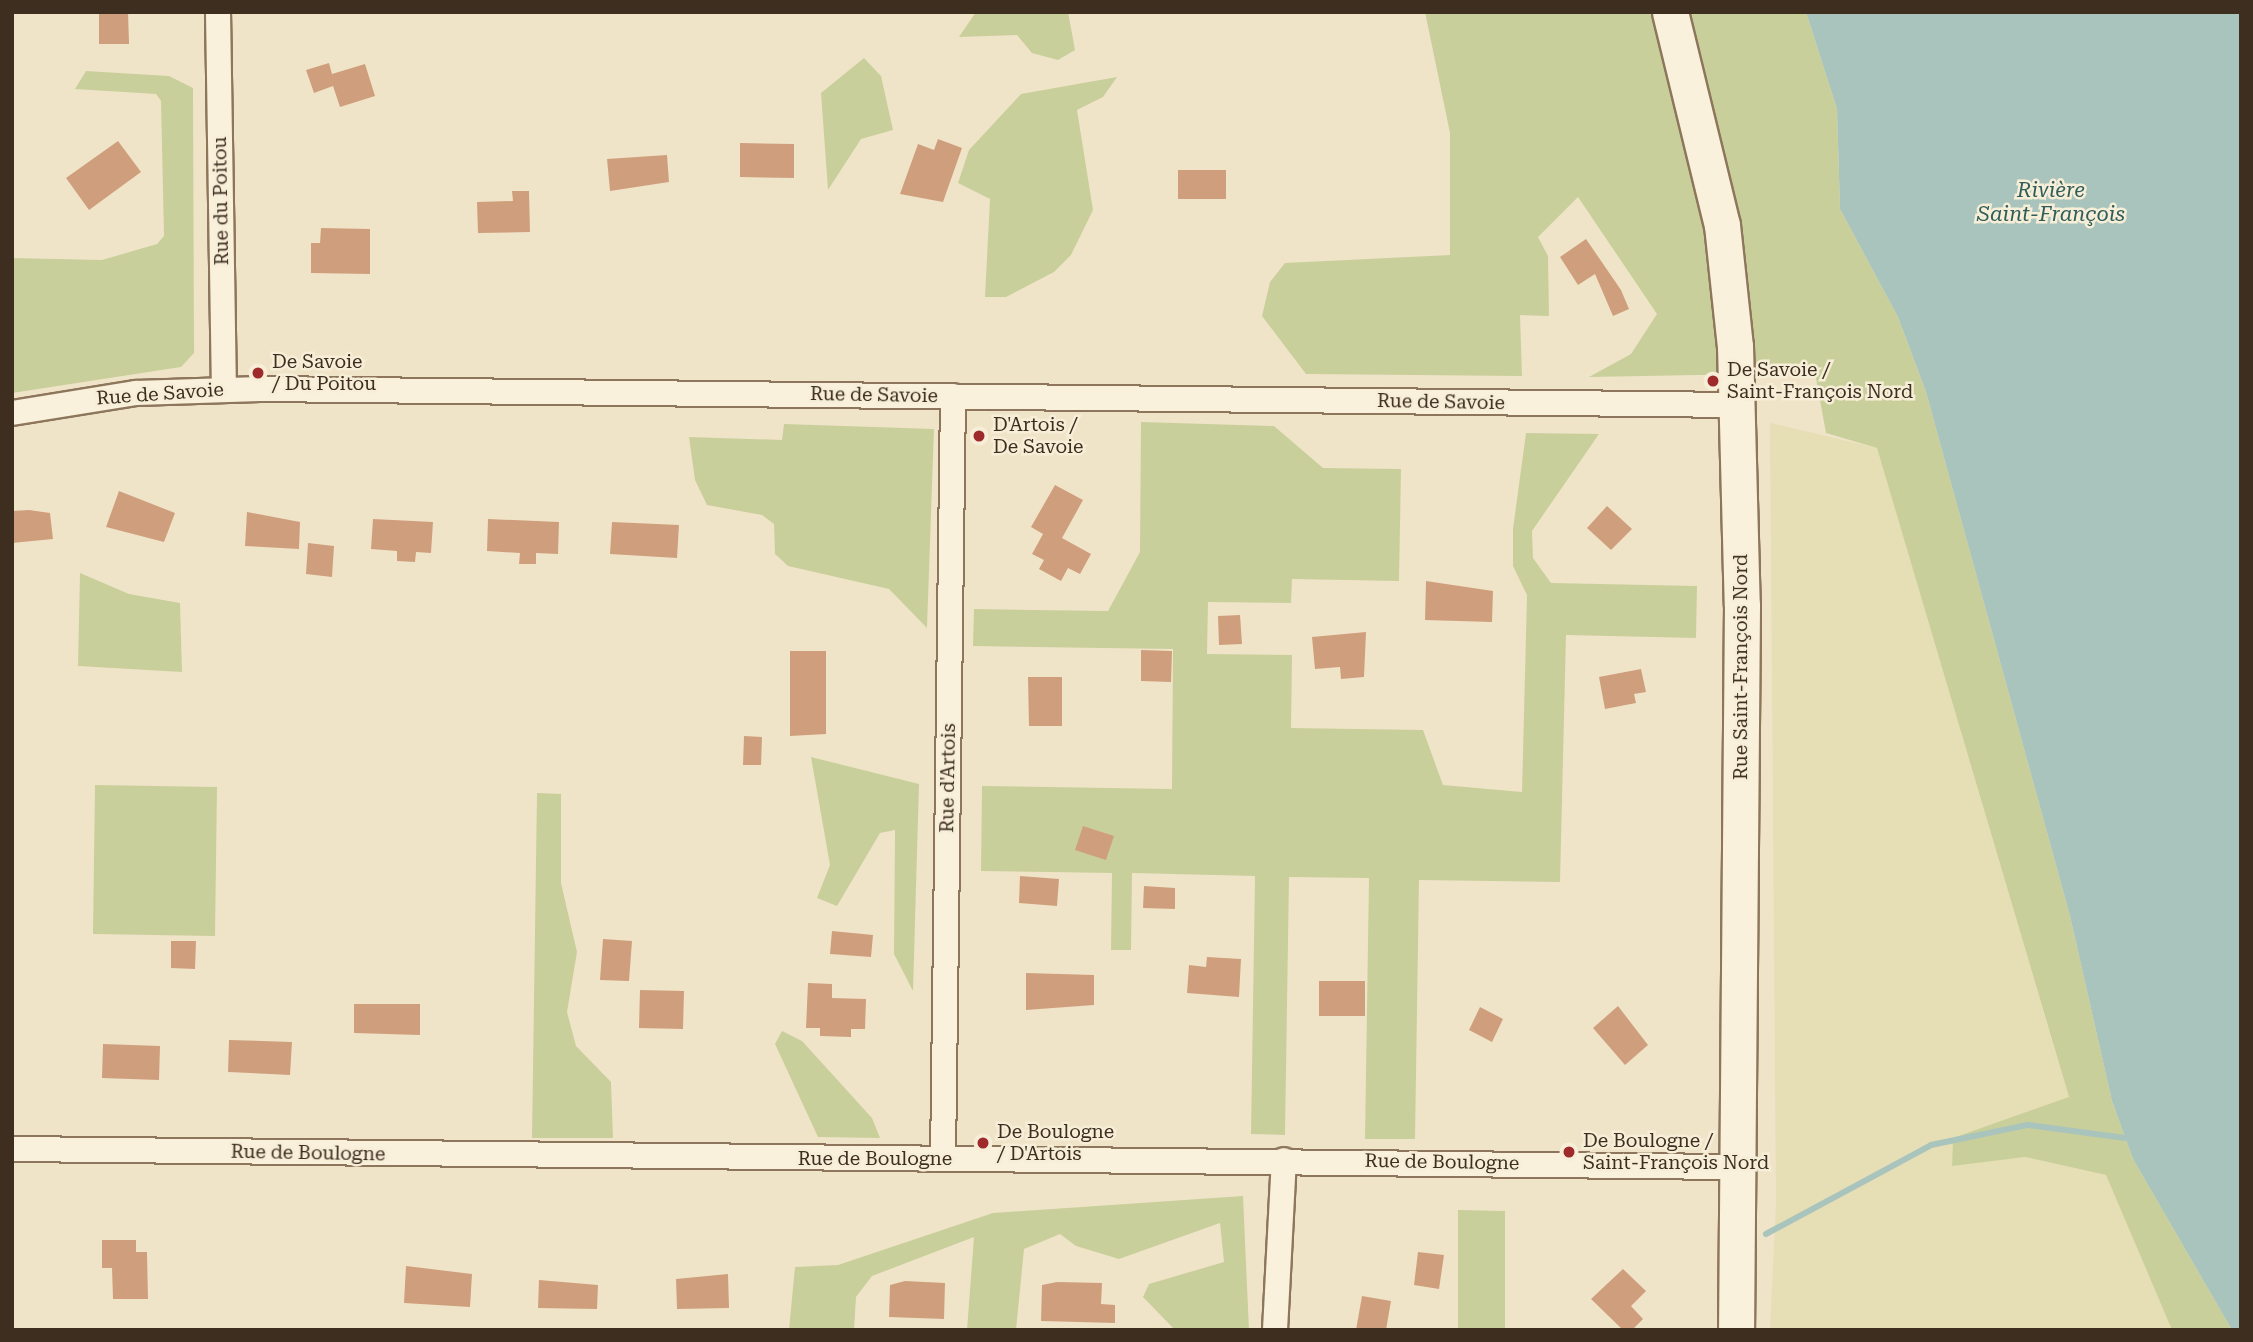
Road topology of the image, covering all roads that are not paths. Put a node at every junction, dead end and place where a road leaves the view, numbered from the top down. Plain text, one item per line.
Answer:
1 (218, 12) edge
2 (1670, 12) edge
3 (224, 389) junction
4 (953, 396) junction
5 (1737, 405) junction
6 (12, 413) edge
7 (12, 1149) edge
8 (943, 1159) junction
9 (1284, 1160) junction
10 (1737, 1167) junction
11 (1275, 1330) edge
12 (1736, 1330) edge

1 - 3 street, Rue du Poitou
2 - 5 street, Rue Saint-François Nord
3 - 4 street, Rue de Savoie
3 - 6 street, Rue de Savoie
4 - 5 street, Rue de Savoie
4 - 8 street, Rue d'Artois
5 - 10 street, Rue Saint-François Nord
7 - 8 street, Rue de Boulogne
8 - 9 street, Rue de Boulogne
9 - 10 street, Rue de Boulogne
9 - 11 street
10 - 12 street, Rue Saint-François Nord

